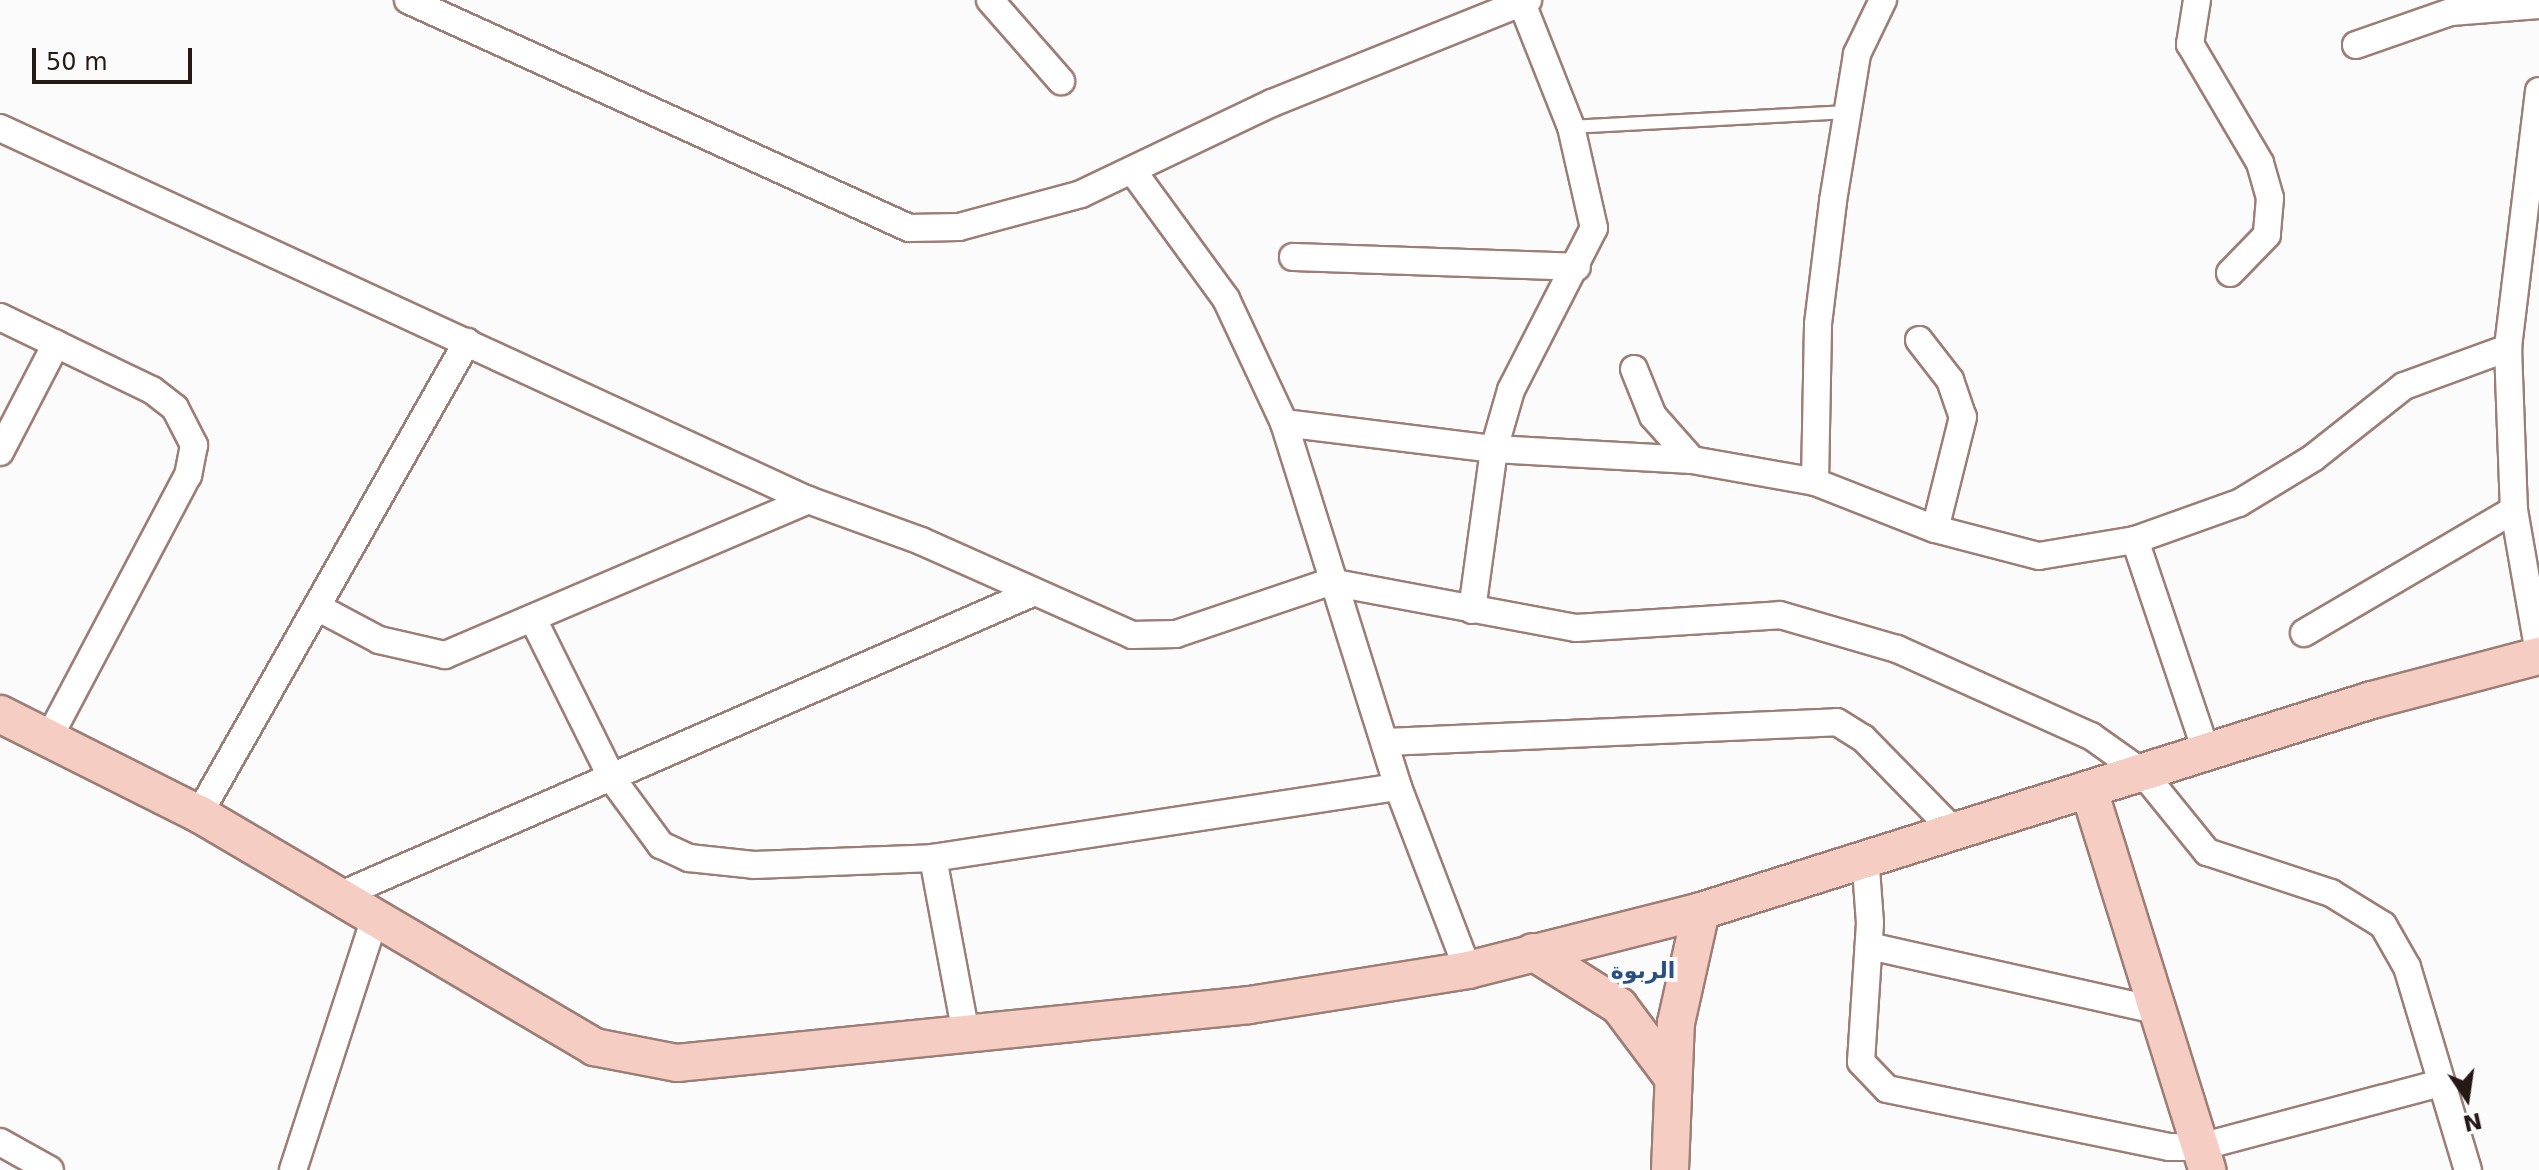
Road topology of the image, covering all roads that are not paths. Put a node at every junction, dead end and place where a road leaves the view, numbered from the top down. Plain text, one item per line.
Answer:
1 (408, 0) edge
2 (990, 0) edge
3 (1883, 0) edge
4 (2197, 0) edge
5 (1525, 2) edge
6 (2539, 5) edge
7 (2356, 45) dead end
8 (1061, 81) dead end
9 (2539, 91) edge
10 (1847, 112) junction
11 (1571, 127) junction
12 (0, 128) edge
13 (2535, 154) edge
14 (1132, 170) junction
15 (1293, 257) dead end
16 (1577, 267) junction
17 (2230, 273) dead end
18 (0, 317) edge
19 (1919, 340) dead end
20 (467, 342) junction
21 (56, 344) junction
22 (2508, 348) junction
23 (1634, 369) dead end
24 (1284, 423) junction
25 (1494, 449) junction
26 (0, 452) edge
27 (1692, 460) junction
28 (1815, 482) junction
29 (808, 500) junction
30 (2514, 510) junction
31 (1935, 529) junction
32 (2135, 540) junction
33 (1330, 582) junction
34 (1030, 594) junction
35 (317, 607) junction
36 (1472, 610) junction
37 (535, 623) junction
38 (2304, 633) dead end
39 (2539, 654) edge
40 (0, 714) edge
41 (48, 739) junction
42 (1386, 742) junction
43 (2206, 751) junction
44 (2143, 773) junction
45 (613, 780) junction
46 (1398, 787) junction
47 (2089, 790) junction
48 (199, 814) junction
49 (1953, 830) junction
50 (1865, 855) junction
51 (933, 858) junction
52 (341, 895) junction
53 (1701, 911) junction
54 (376, 915) junction
55 (1869, 946) junction
56 (1533, 952) junction
57 (1468, 970) junction
58 (2160, 1011) junction
59 (966, 1034) junction
60 (1673, 1078) junction
61 (2441, 1083) junction
62 (0, 1142) edge
63 (2203, 1158) edge
64 (50, 1170) edge
65 (293, 1170) edge
66 (1670, 1170) edge
67 (2468, 1170) edge

1 - 14 street
2 - 8 street
3 - 10 street
4 - 17 street
5 - 11 street
5 - 14 street
6 - 7 street
9 - 13 street
10 - 11 lane
10 - 28 street
11 - 16 street
12 - 20 street
13 - 22 street
14 - 24 street
15 - 16 street
16 - 25 street
18 - 21 street
19 - 31 street
20 - 29 street
20 - 35 street
21 - 26 street
21 - 41 street
22 - 30 street
22 - 32 street
23 - 27 street
24 - 25 street
24 - 33 street
25 - 27 street
25 - 36 street
27 - 28 street
28 - 31 street
29 - 34 street
29 - 37 street
30 - 38 street
30 - 39 street
31 - 32 street
32 - 43 street
33 - 34 street
33 - 36 street
33 - 42 street
34 - 45 street
35 - 37 street
35 - 48 street
36 - 44 street
37 - 45 street
39 - 43 street
40 - 41 street
41 - 48 street
42 - 46 street
42 - 49 street
43 - 44 street
44 - 47 street
44 - 61 street
45 - 51 street
45 - 52 street
46 - 51 street
46 - 57 street
47 - 49 street
47 - 58 street
48 - 52 street
49 - 50 street
50 - 53 street
50 - 55 street
51 - 59 street
52 - 54 street
53 - 56 street
53 - 60 street
54 - 59 street
54 - 65 street
55 - 58 street
55 - 63 street
56 - 57 street
56 - 60 street
57 - 59 street
58 - 63 street
60 - 66 street
61 - 63 street
61 - 67 street
62 - 64 street

